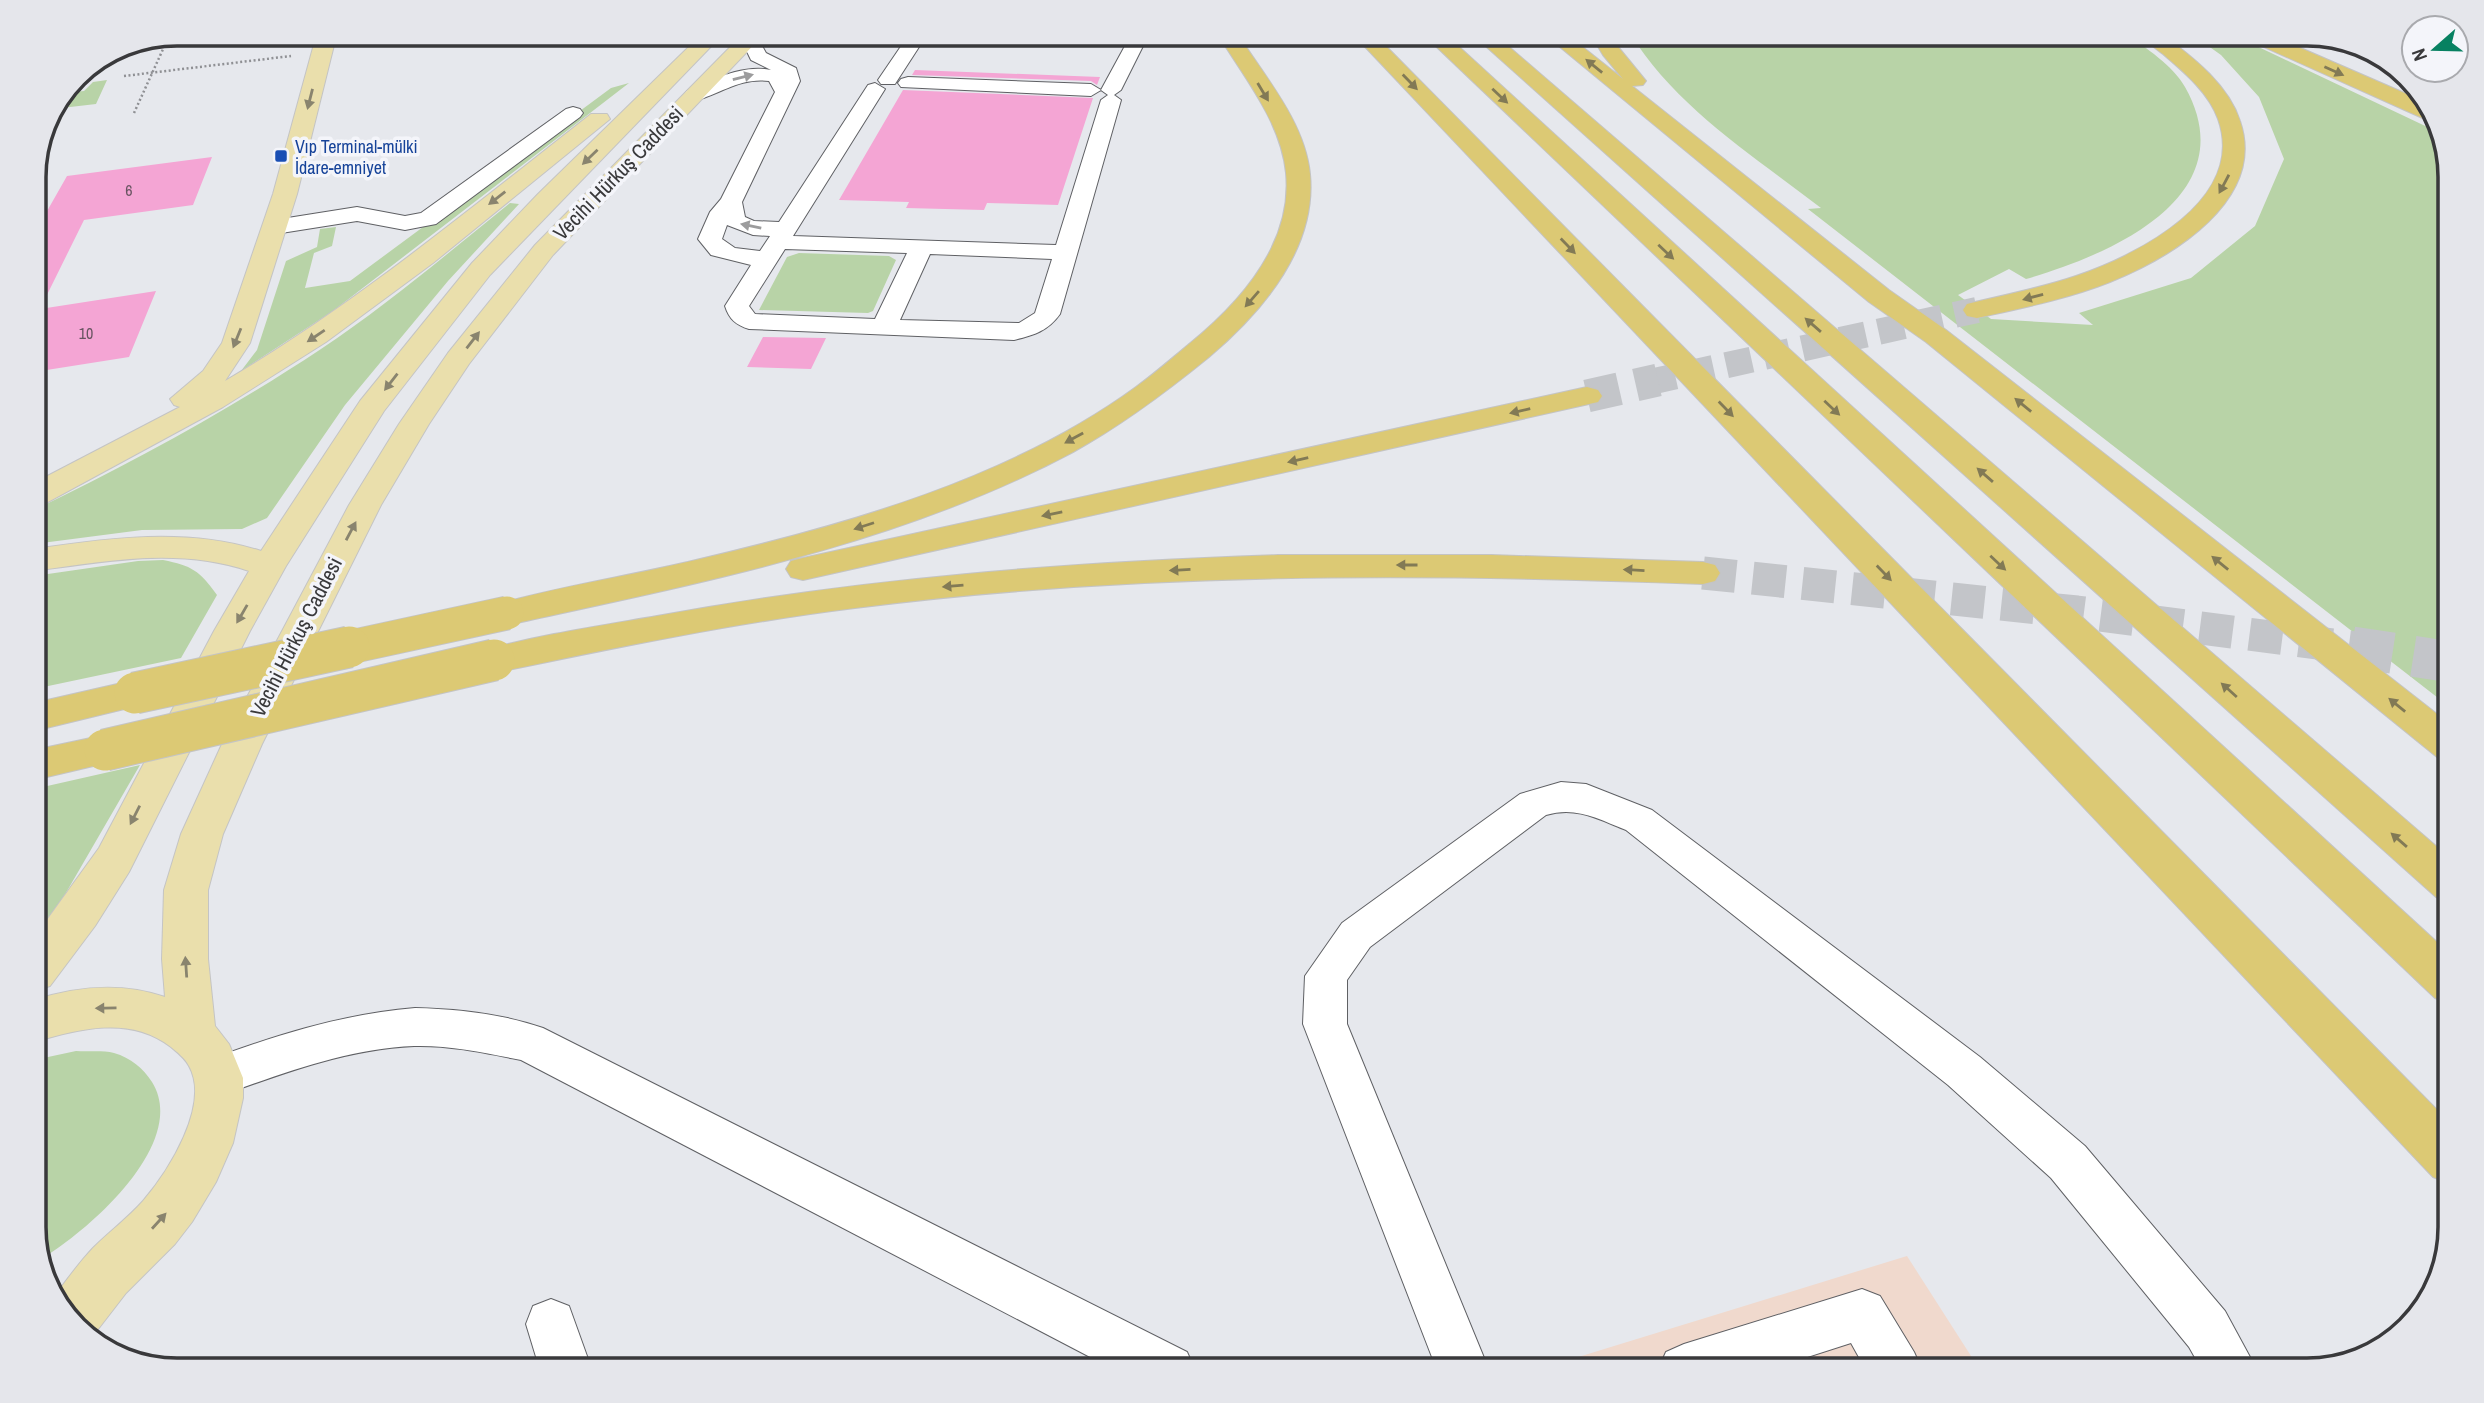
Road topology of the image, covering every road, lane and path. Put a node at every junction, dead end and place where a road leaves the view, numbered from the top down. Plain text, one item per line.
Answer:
1 (324, 46) edge
2 (343, 46) edge
3 (696, 46) edge
4 (701, 46) edge
5 (743, 46) edge
6 (756, 46) edge
7 (910, 46) edge
8 (1134, 46) edge
9 (1235, 46) edge
10 (1375, 46) edge
11 (1447, 46) edge
12 (1496, 46) edge
13 (1569, 46) edge
14 (1610, 46) edge
15 (2164, 46) edge
16 (2181, 46) edge
17 (2278, 46) edge
18 (164, 47) dead end
19 (291, 56) dead end
20 (153, 73) junction
21 (124, 76) dead end
22 (882, 84) junction
23 (784, 91) junction
24 (1104, 93) junction
25 (694, 95) junction
26 (2419, 108) edge
27 (134, 113) dead end
28 (573, 113) dead end
29 (2229, 118) junction
30 (322, 139) dead end
31 (307, 199) dead end
32 (731, 201) junction
33 (275, 227) junction
34 (778, 243) junction
35 (921, 249) junction
36 (1064, 252) junction
37 (1977, 310) tunnel mouth
38 (884, 326) junction
39 (1936, 336) junction
40 (1587, 396) tunnel mouth
41 (84, 471) junction
42 (46, 490) edge
43 (46, 558) edge
44 (269, 566) junction
45 (1703, 573) tunnel mouth
46 (501, 636) junction
47 (46, 718) edge
48 (120, 721) junction
49 (46, 737) edge
50 (2438, 737) edge
51 (46, 759) edge
52 (2438, 874) edge
53 (46, 956) edge
54 (2438, 972) edge
55 (46, 1018) edge
56 (192, 1034) junction
57 (218, 1077) junction
58 (2438, 1147) edge
59 (110, 1269) junction
60 (68, 1299) edge
61 (77, 1311) edge
62 (1146, 1358) edge
63 (1458, 1358) edge
64 (1722, 1358) edge
65 (1889, 1358) edge
66 (2224, 1358) edge

1 -> 33 main road
2 - 30 main road
3 -> 41 main road
4 -> 44 main road, Vecihi Hürkuş Caddesi
5 - 25 main road, Vecihi Hürkuş Caddesi
6 - 23 lane
7 - 22 lane
8 - 24 lane
9 -> 46 highway
10 -> 58 highway
11 -> 54 highway
52 -> 12 highway
39 -> 13 highway
14 - 39 highway
15 - 29 highway
16 - 29 highway
17 -> 26 highway
18 - 20 path
19 - 20 path
20 - 21 path
20 - 27 path
22 - 24 lane
22 - 34 lane
25 -> 23 lane
23 - 32 lane
24 - 36 lane
56 -> 25 main road, Vecihi Hürkuş Caddesi
28 - 33 lane
29 -> 37 highway
31 - 33 main road
34 -> 32 lane
32 - 34 lane
33 -> 41 main road
34 - 35 lane
34 - 38 lane
35 - 36 lane
35 - 38 lane
36 - 38 lane
50 -> 39 highway
40 -> 46 highway
41 - 42 main road
43 - 44 main road
44 -> 53 main road, Vecihi Hürkuş Caddesi
45 -> 46 highway
46 - 48 highway, bridge
46 - 48 highway, bridge
47 - 48 highway
48 - 49 highway
48 - 51 highway
56 -> 55 main road
56 - 57 main road
59 -> 57 main road
57 - 62 lane
59 - 60 main road
59 - 61 main road
63 - 66 lane
64 - 65 lane

